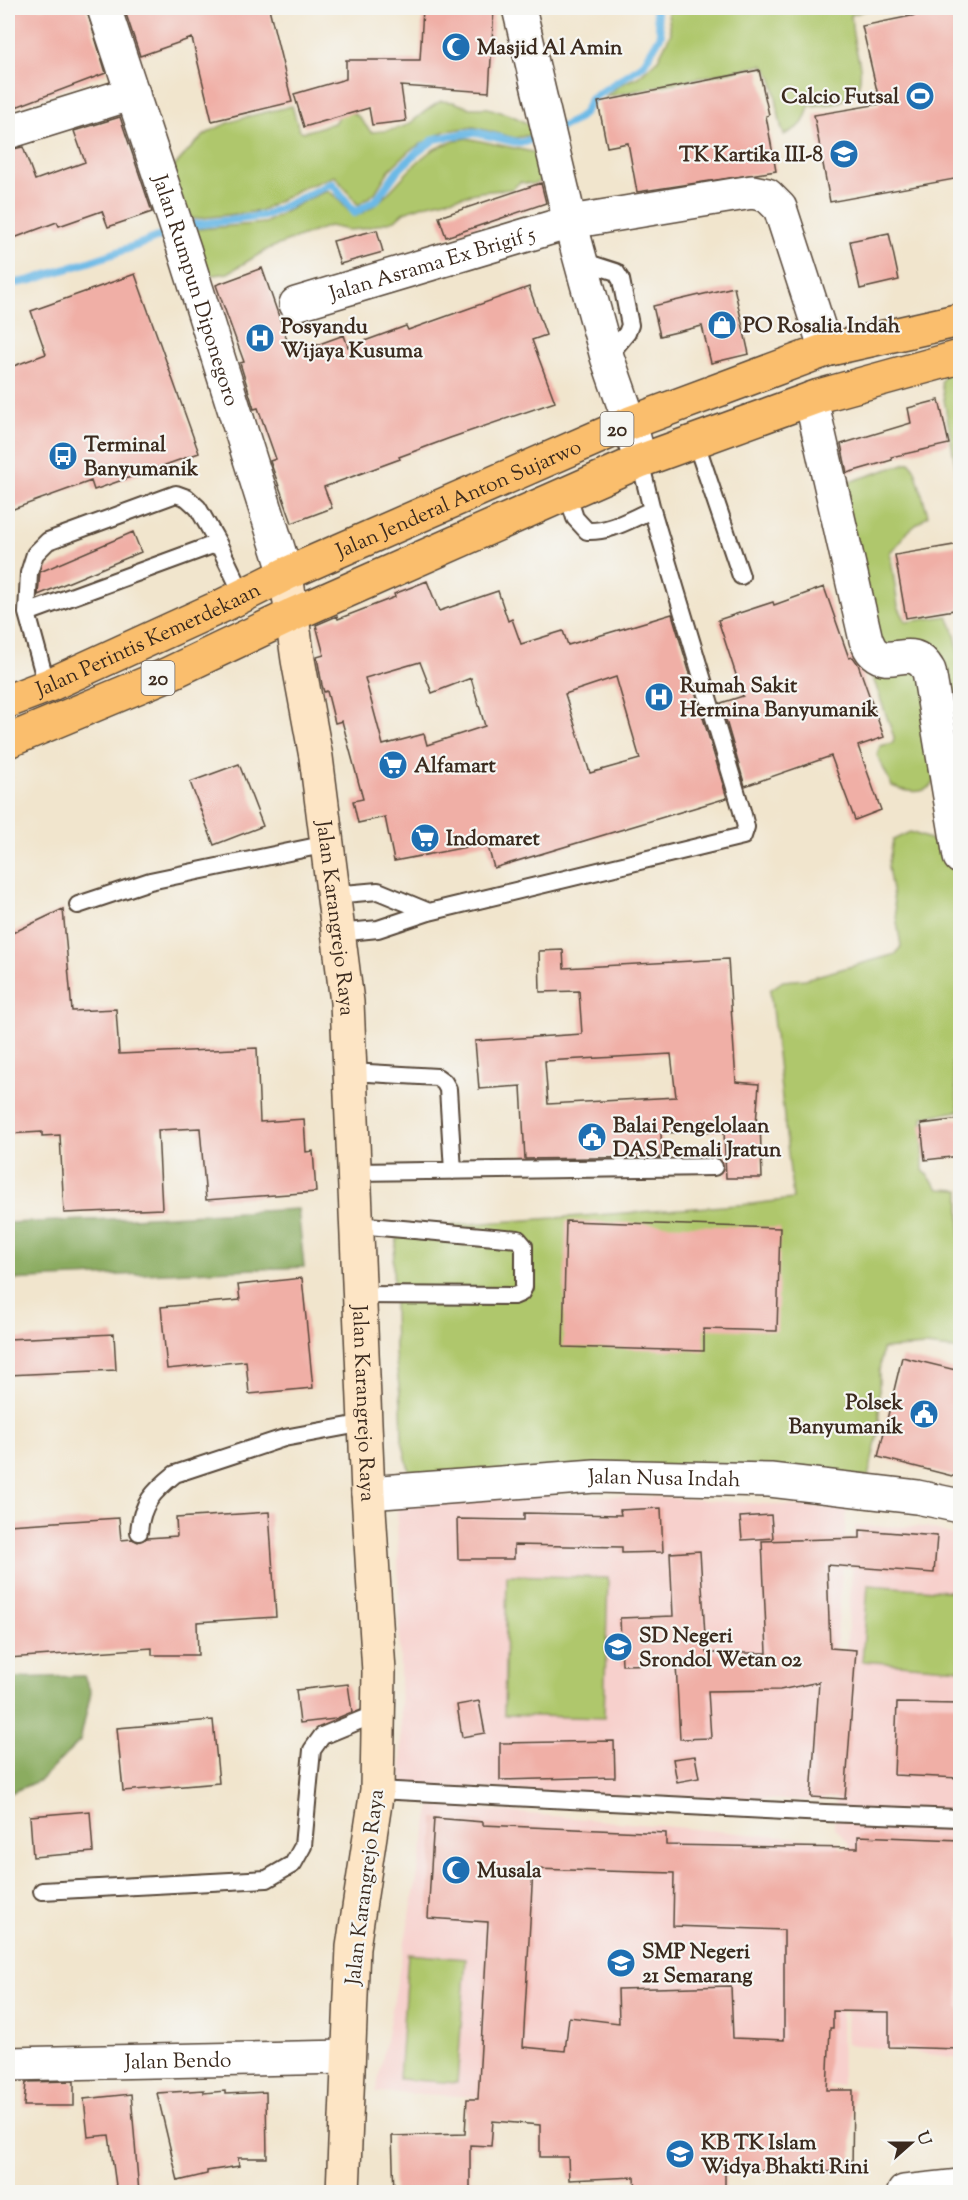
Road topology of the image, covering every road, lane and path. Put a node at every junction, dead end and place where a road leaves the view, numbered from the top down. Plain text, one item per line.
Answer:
1 (104, 8) edge
2 (519, 8) edge
3 (133, 93) junction
4 (8, 132) edge
5 (570, 222) junction
6 (296, 304) dead end
7 (960, 320) edge
8 (826, 350) junction
9 (960, 357) edge
10 (811, 399) junction
11 (630, 423) junction
12 (695, 440) junction
13 (640, 461) junction
14 (567, 493) junction
15 (652, 510) junction
16 (218, 543) junction
17 (286, 574) junction
18 (741, 576) dead end
19 (243, 595) junction
20 (298, 612) junction
21 (27, 613) junction
22 (47, 686) junction
23 (8, 701) edge
24 (8, 741) edge
25 (327, 844) junction
26 (960, 857) edge
27 (333, 894) junction
28 (78, 905) dead end
29 (429, 912) junction
30 (338, 933) junction
31 (351, 1072) junction
32 (714, 1167) dead end
33 (453, 1171) junction
34 (355, 1172) junction
35 (357, 1225) junction
36 (359, 1295) junction
37 (365, 1423) junction
38 (368, 1493) junction
39 (960, 1506) edge
40 (139, 1532) dead end
41 (378, 1713) junction
42 (377, 1790) junction
43 (960, 1818) edge
44 (42, 1891) dead end
45 (348, 2057) junction
46 (8, 2064) edge
47 (959, 2189) edge
48 (343, 2193) edge
49 (904, 2193) edge

1 - 3 street, Jalan Rumpun Diponegoro
2 - 5 street
3 - 4 street
3 - 17 street, Jalan Rumpun Diponegoro
5 - 6 street, Jalan Asrama Ex Brigif 5
5 - 8 street, Jalan Asrama Ex Brigif 5
5 - 11 street
7 - 8 highway, Jalan Jenderal Anton Sujarwo / 20
8 - 11 highway, Jalan Jenderal Anton Sujarwo / 20
9 - 10 highway, Jalan Jenderal Anton Sujarwo / 20
10 - 12 highway, Jalan Jenderal Anton Sujarwo / 20
10 - 26 street
11 - 13 street
11 - 17 highway, Jalan Jenderal Anton Sujarwo / 20
12 - 13 highway, Jalan Jenderal Anton Sujarwo / 20
12 - 18 lane
13 - 14 highway, Jalan Jenderal Anton Sujarwo / 20
13 - 15 lane
14 - 15 lane
14 - 20 highway, Jalan Jenderal Anton Sujarwo / 20
15 - 29 lane
16 - 19 lane
16 - 21 lane
16 - 21 lane
17 - 19 highway, Jalan Perintis Kemerdekaan / 20
17 - 20 main road, Jalan Karangrejo Raya
19 - 22 highway, Jalan Perintis Kemerdekaan / 20
20 - 24 highway, Jalan Perintis Kemerdekaan / 20
20 - 25 main road, Jalan Karangrejo Raya
21 - 22 lane
22 - 23 highway, Jalan Perintis Kemerdekaan / 20
25 - 27 main road, Jalan Karangrejo Raya
25 - 28 lane
27 - 29 lane
27 - 30 main road, Jalan Karangrejo Raya
29 - 30 lane
30 - 31 main road, Jalan Karangrejo Raya
31 - 33 lane
31 - 34 main road, Jalan Karangrejo Raya
32 - 33 lane
33 - 34 lane
34 - 35 main road, Jalan Karangrejo Raya
35 - 36 main road, Jalan Karangrejo Raya
35 - 36 lane
36 - 37 main road, Jalan Karangrejo Raya
37 - 38 main road, Jalan Karangrejo Raya
37 - 40 lane
38 - 39 street, Jalan Nusa Indah
38 - 41 main road, Jalan Karangrejo Raya
41 - 42 main road, Jalan Karangrejo Raya
41 - 44 lane
42 - 43 lane
42 - 45 main road, Jalan Karangrejo Raya
45 - 46 street, Jalan Bendo
45 - 48 main road, Jalan Karangrejo Raya
47 - 49 street

